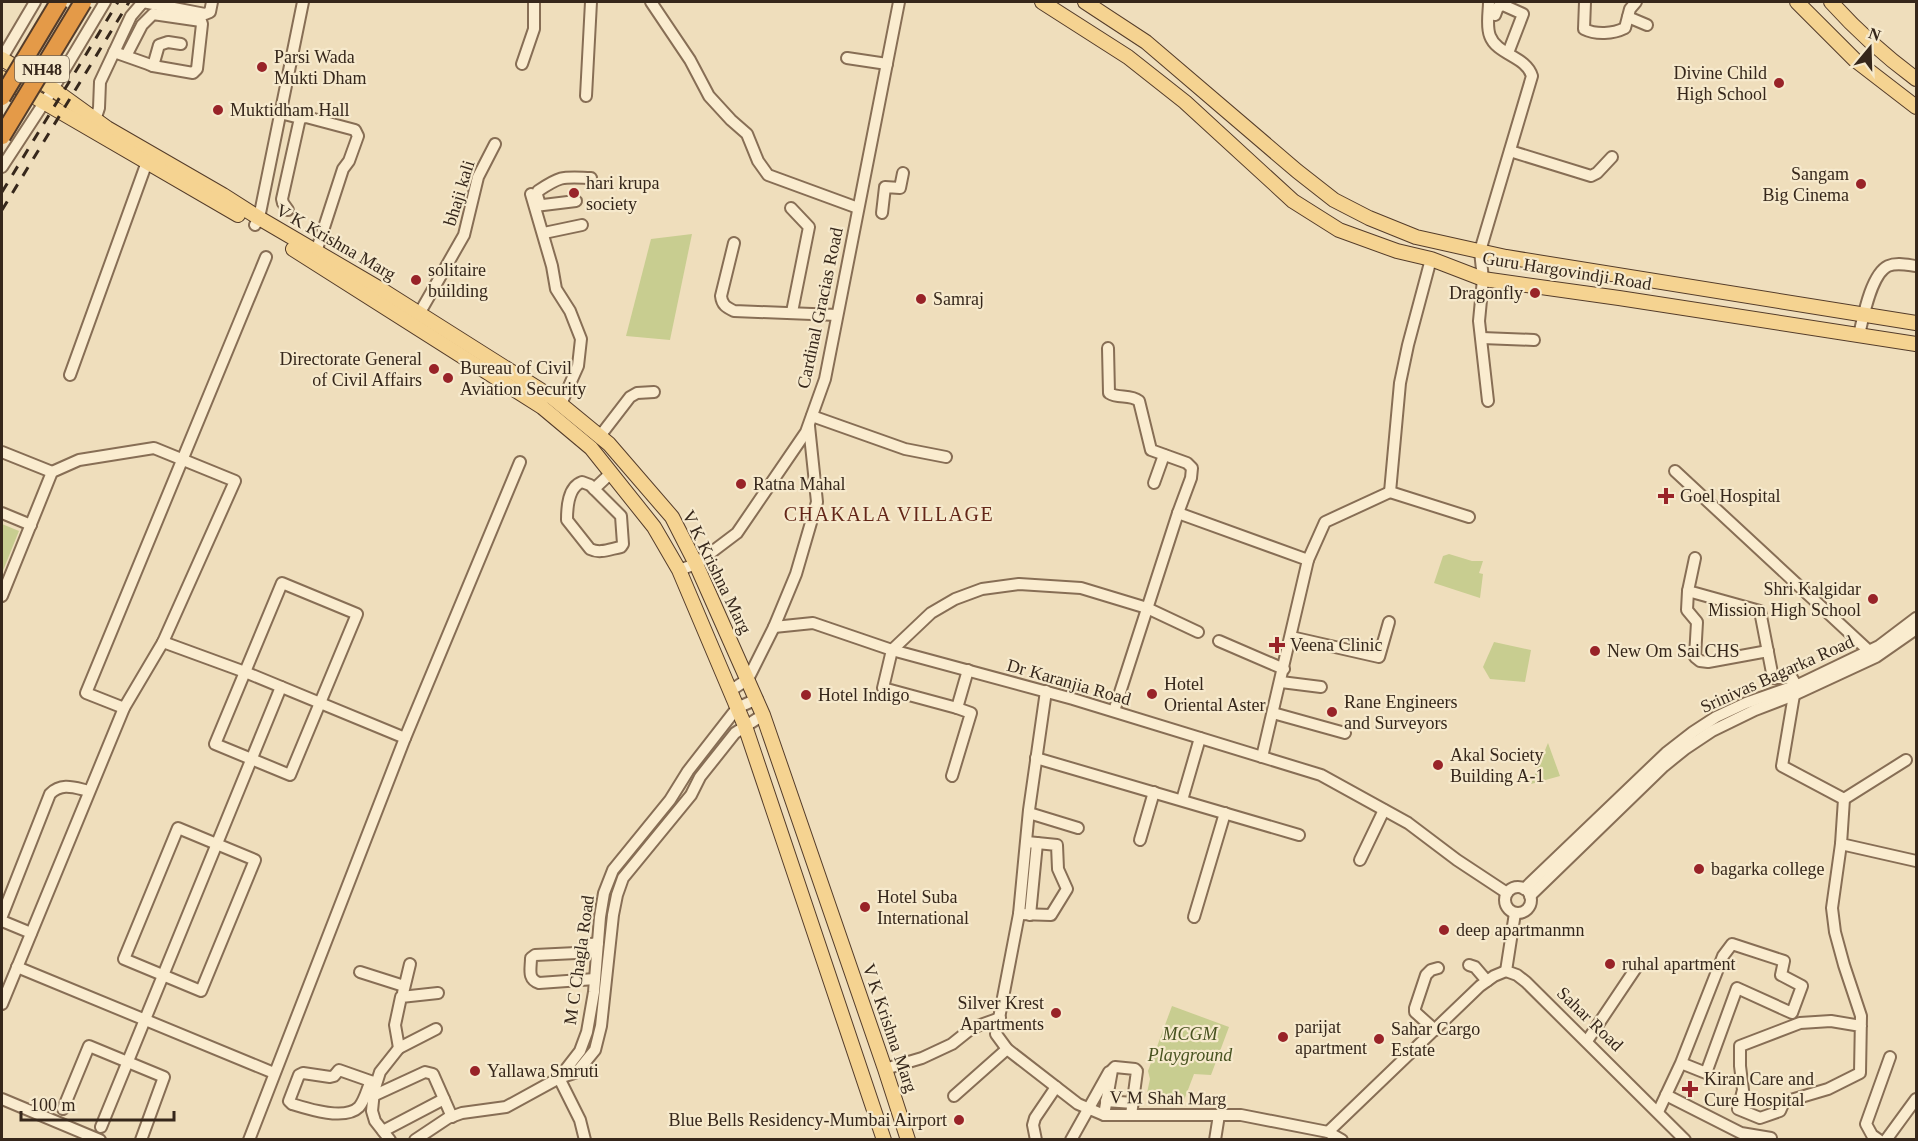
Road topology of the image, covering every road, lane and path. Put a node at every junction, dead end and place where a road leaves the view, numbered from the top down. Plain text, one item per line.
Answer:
1 (35, 2) edge
2 (60, 2) edge
3 (83, 2) edge
4 (105, 2) edge
5 (143, 2) edge
6 (212, 2) edge
7 (303, 2) edge
8 (534, 2) edge
9 (591, 2) edge
10 (651, 2) edge
11 (899, 2) edge
12 (1042, 2) edge
13 (1085, 2) edge
14 (1586, 2) edge
15 (1636, 2) edge
16 (1797, 2) edge
17 (1831, 2) edge
18 (159, 3) edge
19 (184, 6) edge
20 (1491, 10) edge
21 (1628, 18) junction
22 (1647, 25) dead end
23 (182, 45) dead end
24 (1510, 48) junction
25 (114, 52) junction
26 (126, 56) junction
27 (2, 58) edge
28 (847, 58) dead end
29 (522, 63) dead end
30 (887, 64) junction
31 (153, 66) junction
32 (2, 78) edge
33 (1917, 79) edge
34 (53, 89) junction
35 (586, 96) dead end
36 (2, 97) edge
37 (44, 103) junction
38 (1917, 107) edge
39 (280, 113) junction
40 (300, 118) junction
41 (95, 120) junction
42 (2, 136) edge
43 (495, 144) dead end
44 (1510, 151) junction
45 (1611, 157) dead end
46 (147, 162) junction
47 (2, 167) edge
48 (903, 173) dead end
49 (591, 178) dead end
50 (863, 185) junction
51 (885, 187) junction
52 (536, 200) junction
53 (576, 201) dead end
54 (791, 208) dead end
55 (858, 208) junction
56 (288, 210) dead end
57 (882, 213) dead end
58 (257, 222) junction
59 (582, 225) dead end
60 (544, 233) junction
61 (734, 243) dead end
62 (1480, 251) junction
63 (316, 252) junction
64 (266, 257) dead end
65 (1431, 259) junction
66 (1917, 267) edge
67 (1483, 279) junction
68 (792, 312) junction
69 (419, 314) junction
70 (837, 315) junction
71 (1864, 315) junction
72 (1917, 323) edge
73 (1858, 335) junction
74 (1482, 338) junction
75 (1534, 340) dead end
76 (1917, 344) edge
77 (1108, 348) dead end
78 (70, 375) dead end
79 (654, 392) dead end
80 (1488, 401) dead end
81 (561, 405) junction
82 (810, 421) junction
83 (600, 436) junction
84 (2, 452) edge
85 (1164, 455) junction
86 (946, 457) dead end
87 (183, 459) junction
88 (520, 462) dead end
89 (1675, 471) dead end
90 (52, 472) junction
91 (611, 473) junction
92 (1154, 483) dead end
93 (594, 489) junction
94 (626, 492) junction
95 (1390, 492) junction
96 (610, 506) junction
97 (2, 513) edge
98 (1178, 513) junction
99 (1469, 517) dead end
100 (31, 525) junction
101 (1695, 558) dead end
102 (1308, 560) junction
103 (696, 564) junction
104 (679, 570) junction
105 (1688, 591) junction
106 (2, 596) edge
107 (1147, 608) junction
108 (1917, 618) edge
109 (1389, 622) dead end
110 (774, 627) junction
111 (1917, 628) edge
112 (1198, 632) dead end
113 (1291, 637) junction
114 (1219, 641) dead end
115 (163, 642) junction
116 (892, 650) junction
117 (1768, 651) junction
118 (1869, 651) junction
119 (1284, 669) junction
120 (968, 670) junction
121 (245, 672) junction
122 (748, 679) junction
123 (1281, 682) junction
124 (281, 687) junction
125 (1321, 687) dead end
126 (1795, 690) junction
127 (730, 691) junction
128 (1046, 691) junction
129 (757, 699) junction
130 (320, 703) junction
131 (124, 708) junction
132 (737, 708) junction
133 (957, 708) junction
134 (1114, 711) junction
135 (1273, 713) junction
136 (763, 715) junction
137 (745, 726) junction
138 (1345, 733) dead end
139 (405, 738) junction
140 (1200, 738) junction
141 (1262, 757) junction
142 (1036, 758) junction
143 (251, 759) junction
144 (1906, 760) dead end
145 (952, 776) dead end
146 (90, 791) junction
147 (1154, 792) junction
148 (1844, 799) junction
149 (1182, 800) junction
150 (1384, 810) junction
151 (1029, 813) junction
152 (1225, 813) junction
153 (1078, 828) dead end
154 (1299, 834) dead end
155 (1140, 840) dead end
156 (1032, 842) junction
157 (216, 844) junction
158 (1841, 844) junction
159 (623, 855) junction
160 (1360, 860) dead end
161 (1917, 861) edge
162 (634, 863) junction
163 (607, 882) junction
164 (619, 889) junction
165 (1527, 892) junction
166 (1507, 893) junction
167 (1515, 913) junction
168 (1024, 915) junction
169 (2, 916) edge
170 (1194, 917) dead end
171 (2, 921) edge
172 (31, 933) junction
173 (585, 945) dead end
174 (597, 947) junction
175 (410, 964) dead end
176 (1469, 965) dead end
177 (1638, 965) dead end
178 (601, 966) junction
179 (17, 967) junction
180 (1438, 968) dead end
181 (1506, 971) junction
182 (360, 972) dead end
183 (162, 975) junction
184 (595, 979) junction
185 (1487, 981) junction
186 (403, 992) junction
187 (599, 992) junction
188 (438, 993) dead end
189 (2, 1004) edge
190 (1000, 1017) junction
191 (144, 1019) junction
192 (1861, 1026) junction
193 (436, 1029) dead end
194 (1435, 1030) junction
195 (1587, 1041) junction
196 (399, 1048) junction
197 (1007, 1049) junction
198 (1890, 1057) dead end
199 (127, 1062) junction
200 (1681, 1063) junction
201 (1111, 1068) dead end
202 (885, 1069) junction
203 (274, 1073) junction
204 (559, 1078) junction
205 (373, 1082) junction
206 (1056, 1087) junction
207 (1666, 1095) junction
208 (373, 1096) junction
209 (954, 1096) dead end
210 (2, 1099) edge
211 (444, 1099) junction
212 (1917, 1099) edge
213 (1106, 1101) junction
214 (63, 1109) dead end
215 (1088, 1109) junction
216 (1132, 1109) junction
217 (1658, 1112) junction
218 (1104, 1115) junction
219 (1219, 1115) junction
220 (452, 1117) junction
221 (101, 1127) dead end
222 (1328, 1132) junction
223 (386, 1135) edge
224 (1771, 1138) edge
225 (100, 1140) edge
226 (141, 1140) edge
227 (249, 1140) edge
228 (415, 1140) edge
229 (585, 1140) edge
230 (884, 1140) edge
231 (908, 1140) edge
232 (1036, 1140) edge
233 (1071, 1140) edge
234 (1215, 1140) edge
235 (1342, 1140) edge
236 (1685, 1140) edge
237 (1879, 1140) edge
238 (1886, 1140) edge

1 - 27 street
2 - 36 highway, NH48, bridge
3 - 42 highway, NH48, bridge
4 - 34 street
5 - 18 street
5 - 25 street
6 - 19 street
7 - 39 street
8 - 29 street
9 - 35 street
10 - 55 street
11 - 30 street, Cardinal Gracias Road
12 - 65 main road, Guru Hargovindji Road
13 - 62 main road, Guru Hargovindji Road
14 - 21 street
15 - 21 street
16 - 38 main road
17 - 33 main road
18 - 19 street
20 - 24 street
20 - 24 street
21 - 22 street
23 - 31 street
24 - 44 street
25 - 26 street
25 - 41 street
26 - 31 street
26 - 31 street
27 - 34 main road, V K Krishna Marg
28 - 30 street
30 - 50 street, Cardinal Gracias Road
32 - 37 main road
34 - 37 street
34 - 41 main road, V K Krishna Marg
37 - 46 main road, V K Krishna Marg
37 - 47 street
39 - 40 street
39 - 58 street
40 - 56 street
40 - 63 street
41 - 58 main road, V K Krishna Marg
43 - 69 street, bhaji kali
44 - 45 street
44 - 62 street
46 - 58 main road, V K Krishna Marg
46 - 78 street
48 - 51 street
49 - 52 street
50 - 51 street
50 - 55 street, Cardinal Gracias Road
51 - 57 street
52 - 53 street
52 - 60 street
54 - 68 street
55 - 70 street, Cardinal Gracias Road
58 - 63 main road, V K Krishna Marg
58 - 91 main road, V K Krishna Marg
59 - 60 street
60 - 81 street
61 - 68 street
62 - 67 street
62 - 71 main road, Guru Hargovindji Road
63 - 69 main road, V K Krishna Marg
64 - 87 street
65 - 67 main road, Guru Hargovindji Road
65 - 95 street
66 - 71 street
67 - 73 main road, Guru Hargovindji Road
67 - 74 street
68 - 70 street
69 - 81 main road, V K Krishna Marg
70 - 82 street, Cardinal Gracias Road
71 - 72 main road, Guru Hargovindji Road
71 - 73 street
73 - 76 main road, Guru Hargovindji Road
74 - 75 street
74 - 80 street
77 - 85 street
79 - 83 street
81 - 83 main road, V K Krishna Marg
82 - 86 street
82 - 103 street, Cardinal Gracias Road
82 - 110 street
83 - 103 main road, V K Krishna Marg
84 - 90 street
85 - 92 street
85 - 98 street
87 - 90 street
87 - 115 street
87 - 131 street
88 - 139 street
89 - 118 street
90 - 100 street
91 - 93 street
91 - 94 main road, V K Krishna Marg
93 - 96 street
93 - 96 street
94 - 96 street
94 - 104 main road, V K Krishna Marg
95 - 99 street
95 - 102 street
97 - 100 street
98 - 102 street
98 - 107 street
100 - 106 street
101 - 105 street
102 - 113 street
103 - 104 street, Cardinal Gracias Road
103 - 122 main road, V K Krishna Marg
104 - 127 main road, V K Krishna Marg
105 - 117 street
105 - 117 street
107 - 112 street
107 - 116 street
107 - 134 street
108 - 118 street, Srinivas Bagarka Road
109 - 113 street
110 - 116 street, Dr Karanjia Road
110 - 122 street
111 - 126 street, Srinivas Bagarka Road
113 - 119 street
114 - 119 street
115 - 121 street
115 - 131 street
116 - 120 street, Dr Karanjia Road
116 - 133 street
117 - 126 street
118 - 126 street, Srinivas Bagarka Road
119 - 123 street
120 - 128 street, Dr Karanjia Road
120 - 133 street
121 - 124 street
121 - 130 street
121 - 143 street
122 - 127 street
122 - 129 main road, V K Krishna Marg
123 - 125 street
123 - 135 street
124 - 130 street
124 - 143 street
126 - 148 street
126 - 165 street
127 - 132 main road, V K Krishna Marg
128 - 134 street, Dr Karanjia Road
128 - 142 street
129 - 132 street, M C Chagla Road
129 - 136 main road, V K Krishna Marg
130 - 139 street
130 - 143 street
131 - 146 street
132 - 137 main road, V K Krishna Marg
132 - 159 street, M C Chagla Road
133 - 145 street
134 - 140 street, Dr Karanjia Road
135 - 138 street
135 - 141 street
136 - 137 street
136 - 202 main road, V K Krishna Marg
137 - 162 street
137 - 230 main road, V K Krishna Marg
139 - 203 street
140 - 141 street, Dr Karanjia Road
140 - 149 street
141 - 150 street, Dr Karanjia Road
142 - 147 street
142 - 151 street
143 - 157 street
144 - 148 street
146 - 169 street
146 - 172 street
147 - 149 street
147 - 155 street
148 - 158 street
149 - 152 street
150 - 160 street
150 - 166 street, Dr Karanjia Road
151 - 153 street
151 - 156 street
152 - 154 street
152 - 170 street
156 - 168 street
156 - 168 street
157 - 183 street
157 - 183 street
157 - 183 street
158 - 161 street
158 - 192 street
159 - 162 street
159 - 163 street, M C Chagla Road
162 - 164 street
163 - 164 street
163 - 174 street, M C Chagla Road
164 - 178 street
165 - 166 street
165 - 167 street
166 - 167 street
167 - 181 street
168 - 190 street
171 - 172 street
172 - 179 street
173 - 174 street
174 - 178 street, M C Chagla Road
174 - 184 street
175 - 186 street
176 - 185 street
177 - 195 street
178 - 184 street, M C Chagla Road
178 - 187 street
179 - 189 street
179 - 191 street
180 - 194 street
181 - 185 street
181 - 195 street, Sahar Road
182 - 186 street
183 - 191 street
184 - 187 street, M C Chagla Road
185 - 194 street
186 - 188 street
186 - 196 street
187 - 204 street, M C Chagla Road
190 - 197 street
190 - 202 street
191 - 199 street
191 - 203 street
192 - 192 street
193 - 196 street
194 - 222 street
195 - 217 street, Sahar Road
196 - 205 street
197 - 206 street, V M Shah Marg
197 - 209 street
198 - 237 street
199 - 214 street
199 - 221 street
199 - 226 street
200 - 200 street
200 - 207 street
201 - 215 street
202 - 231 main road, V K Krishna Marg
203 - 227 street
204 - 220 street, M C Chagla Road
204 - 229 street
205 - 205 street
205 - 208 street
206 - 215 street, V M Shah Marg
206 - 232 street
207 - 217 street
207 - 224 street
208 - 211 street
208 - 223 street
210 - 225 street
211 - 220 street
211 - 223 street
212 - 238 street
213 - 216 street
213 - 216 street
213 - 218 street
215 - 218 street, V M Shah Marg
215 - 233 street
216 - 218 street, V M Shah Marg
216 - 219 street, V M Shah Marg
217 - 236 street, Sahar Road
219 - 222 street, V M Shah Marg
219 - 234 street
220 - 228 street, M C Chagla Road
222 - 235 street, V M Shah Marg

